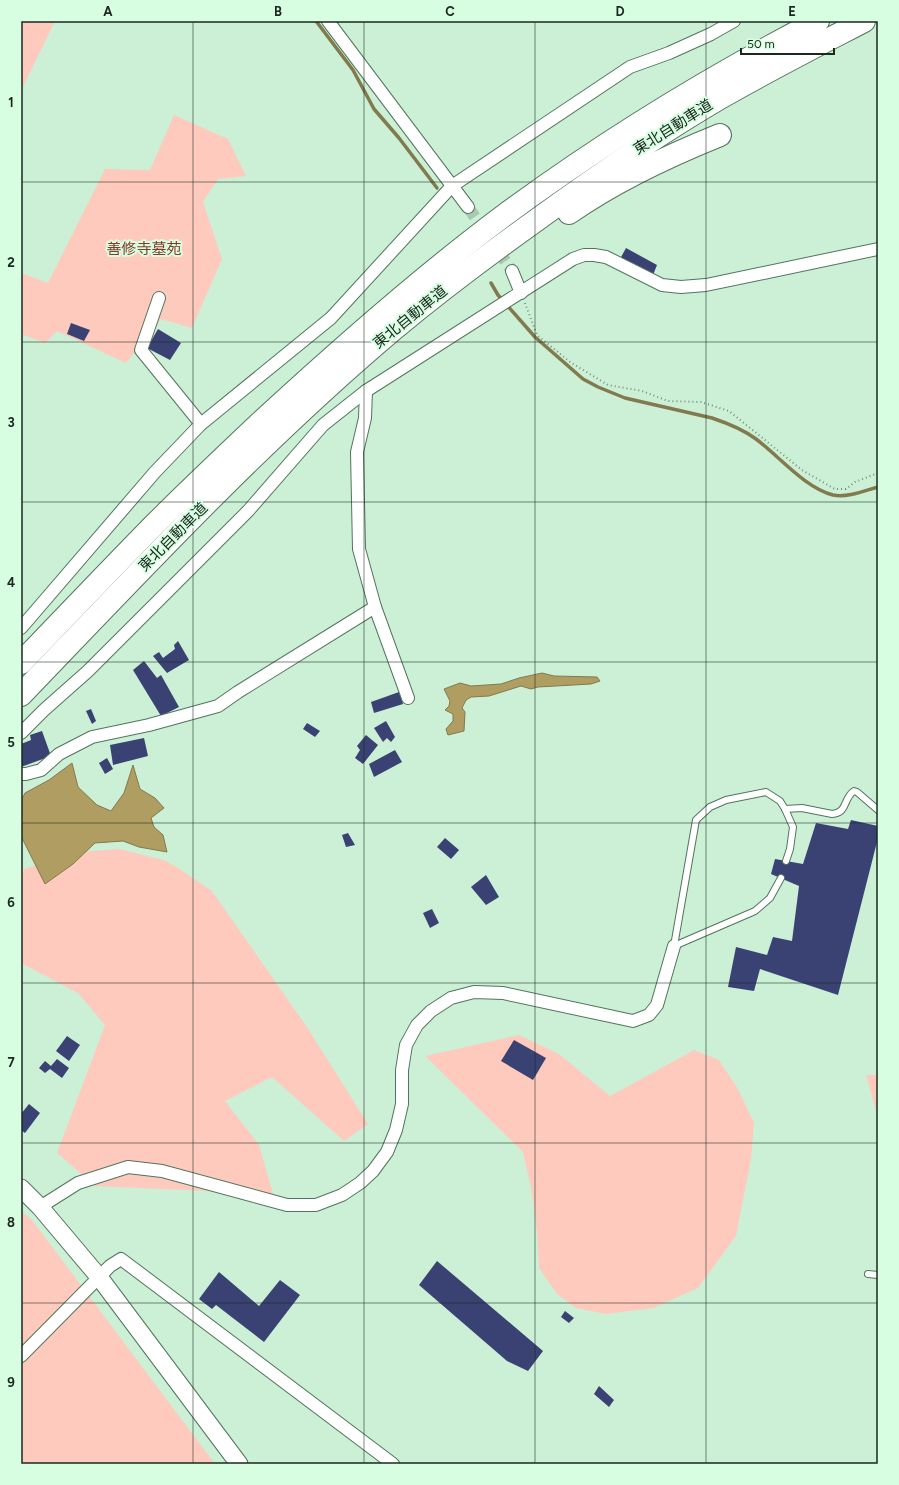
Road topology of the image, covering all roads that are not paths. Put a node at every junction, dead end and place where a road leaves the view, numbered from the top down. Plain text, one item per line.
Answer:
1 (328, 21) edge
2 (734, 21) edge
3 (818, 21) edge
4 (864, 21) edge
5 (720, 135) dead end
6 (452, 186) junction
7 (468, 207) tunnel mouth
8 (878, 249) edge
9 (512, 271) tunnel mouth
10 (521, 293) junction
11 (159, 298) dead end
12 (354, 363) junction
13 (366, 391) junction
14 (200, 424) junction
15 (375, 607) junction
16 (21, 628) edge
17 (21, 663) edge
18 (21, 695) edge
19 (408, 698) dead end
20 (21, 733) edge
21 (21, 774) edge
22 (785, 809) junction
23 (878, 810) edge
24 (786, 861) dead end
25 (781, 878) dead end
26 (674, 946) junction
27 (21, 1188) edge
28 (40, 1207) junction
29 (868, 1274) dead end
30 (878, 1275) edge
31 (99, 1277) junction
32 (21, 1356) edge
33 (238, 1464) edge
34 (393, 1464) edge

1 - 6 street
2 - 6 street
3 - 17 highway, 東北自動車道
4 - 12 highway, 東北自動車道
5 - 12 highway
6 - 7 street
6 - 14 street
8 - 10 street
9 - 10 street
10 - 13 street
11 - 14 street
12 - 18 highway, 東北自動車道
13 - 15 street
13 - 20 street
14 - 16 street
15 - 19 street
15 - 21 street
22 - 23 lane
22 - 24 lane
22 - 26 lane
25 - 26 lane
26 - 28 street
27 - 28 street
28 - 31 street
29 - 30 lane
31 - 32 street
31 - 33 street
31 - 34 street

